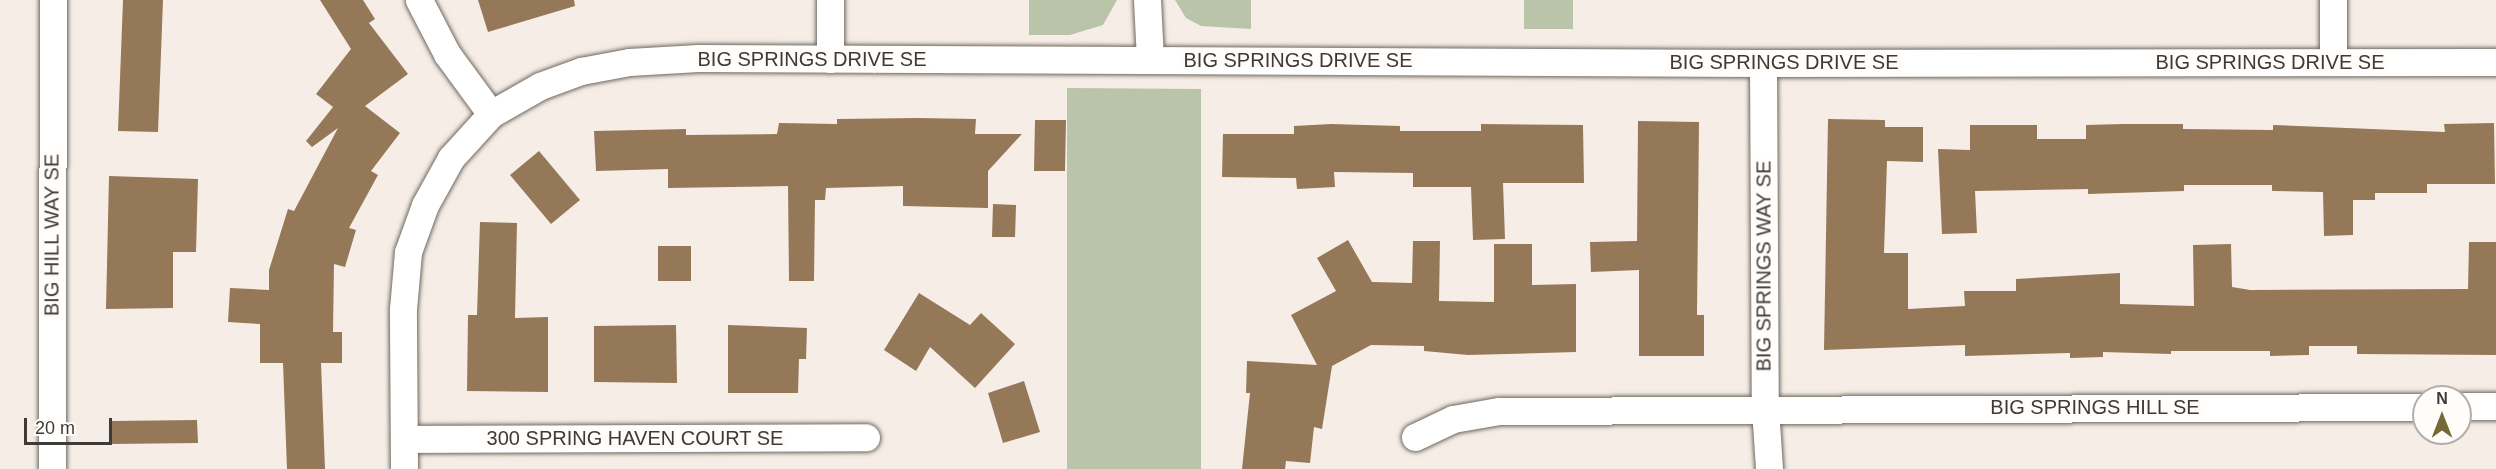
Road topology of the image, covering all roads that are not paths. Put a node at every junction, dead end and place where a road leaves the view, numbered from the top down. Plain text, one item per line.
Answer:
1 (53, 0) edge
2 (419, 0) edge
3 (830, 0) edge
4 (1147, 0) edge
5 (2333, 0) edge
6 (830, 59) junction
7 (1150, 60) junction
8 (2333, 61) junction
9 (2496, 62) edge
10 (1763, 63) junction
11 (491, 114) junction
12 (2412, 406) edge
13 (2472, 406) edge
14 (2496, 406) edge
15 (1765, 408) junction
16 (866, 437) dead end
17 (1415, 437) dead end
18 (404, 439) junction
19 (52, 469) edge
20 (404, 469) edge
21 (1769, 469) edge

1 - 19 street, BIG HILL WAY SE
2 - 11 street
3 - 6 street
4 - 7 street
5 - 8 street
6 - 7 street, BIG SPRINGS DRIVE SE
6 - 11 street, BIG SPRINGS DRIVE SE
7 - 10 street, BIG SPRINGS DRIVE SE
8 - 9 street, BIG SPRINGS DRIVE SE
8 - 10 street, BIG SPRINGS DRIVE SE
10 - 15 street, BIG SPRINGS WAY SE
11 - 18 street, BIG SPRINGS DRIVE SE
12 - 15 street, BIG SPRINGS HILL SE
13 - 14 street
15 - 17 street, BIG SPRINGS HILL SE
15 - 21 street, BIG SPRINGS WAY SE
16 - 18 street, 300 SPRING HAVEN COURT SE
18 - 20 street, BIG SPRINGS DRIVE SE

